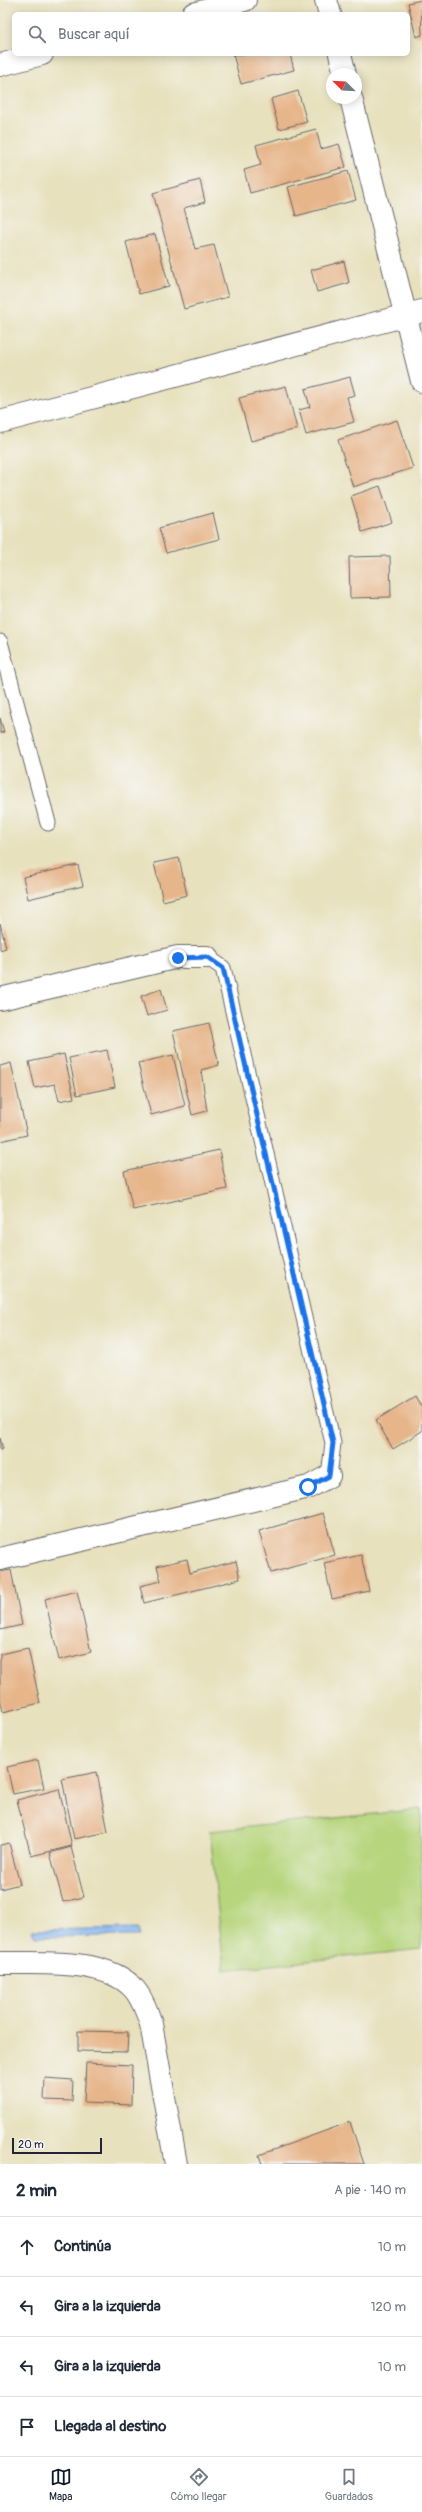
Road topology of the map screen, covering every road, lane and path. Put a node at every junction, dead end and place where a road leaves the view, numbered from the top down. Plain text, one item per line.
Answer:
1 (245, 0) edge
2 (326, 0) edge
3 (200, 12) edge
4 (329, 12) edge
5 (34, 56) edge
6 (340, 56) edge
7 (0, 65) edge
8 (344, 68) edge
9 (353, 104) edge
10 (414, 314) edge
11 (422, 381) edge
12 (0, 422) edge
13 (0, 642) edge
14 (48, 823) dead end
15 (207, 957) joint
16 (0, 999) edge
17 (329, 1476) joint
18 (0, 1560) edge
19 (0, 1963) edge
20 (176, 2164) edge

1 - 3 street
2 - 4 street
5 - 7 street
6 - 8 street
9 - 10 street
10 - 11 street
10 - 12 street
13 - 14 lane
15 - 16 street
15 - 17 lane
17 - 18 street
19 - 20 street

